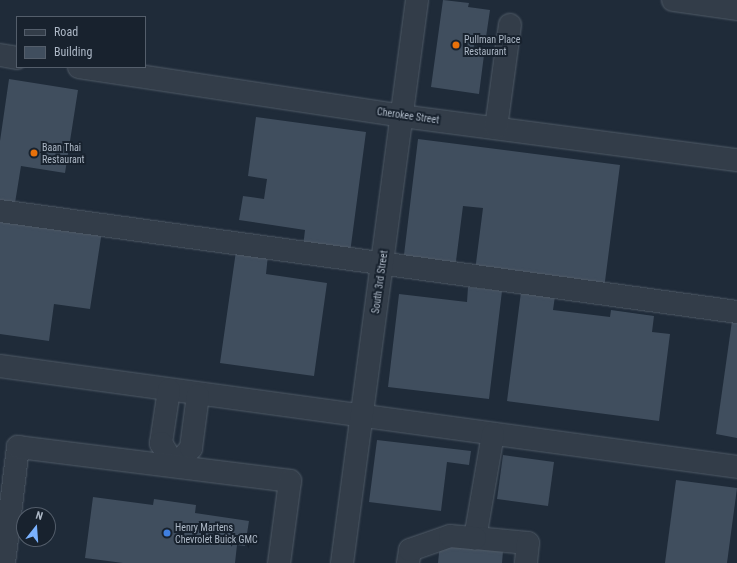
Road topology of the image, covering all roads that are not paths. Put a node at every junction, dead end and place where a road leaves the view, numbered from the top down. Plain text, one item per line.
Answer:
1 (416, 0) edge
2 (673, 0) edge
3 (737, 9) edge
4 (510, 25) dead end
5 (0, 55) edge
6 (16, 58) edge
7 (86, 68) edge
8 (402, 116) junction
9 (496, 128) junction
10 (737, 160) edge
11 (0, 211) edge
12 (382, 264) junction
13 (737, 312) edge
14 (0, 366) edge
15 (169, 390) junction
16 (198, 395) junction
17 (362, 416) junction
18 (493, 434) junction
19 (175, 466) junction
20 (737, 467) edge
21 (475, 538) junction
22 (4, 563) edge
23 (279, 563) edge
24 (342, 563) edge
25 (408, 563) edge
26 (526, 563) edge

1 - 8 street, South 3rd Street
2 - 3 street
4 - 9 street
5 - 6 street
7 - 8 street, Cherokee Street
8 - 9 street, Cherokee Street
8 - 12 street, South 3rd Street
9 - 10 street, Cherokee Street
11 - 12 street
12 - 13 street
12 - 17 street, South 3rd Street
14 - 15 street
15 - 16 street
15 - 19 street
16 - 17 street
16 - 19 street
17 - 18 street
17 - 24 street, South 3rd Street
18 - 20 street
18 - 21 street
19 - 22 street
19 - 23 street
21 - 25 street
21 - 26 street

